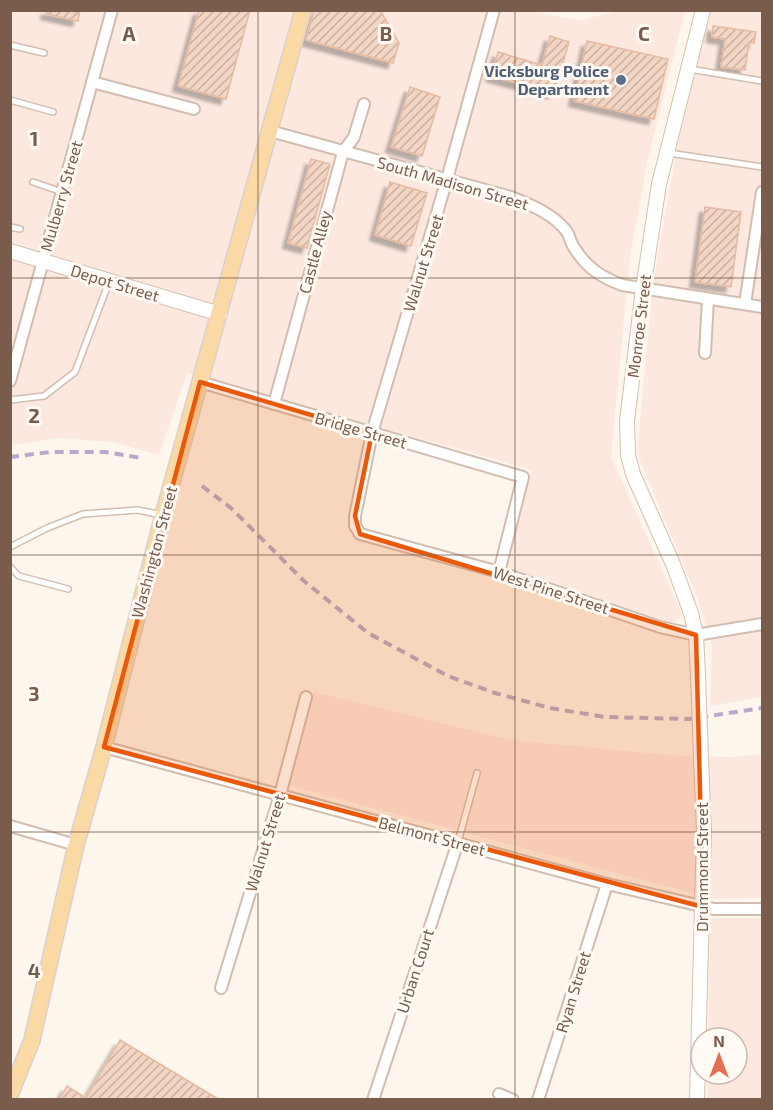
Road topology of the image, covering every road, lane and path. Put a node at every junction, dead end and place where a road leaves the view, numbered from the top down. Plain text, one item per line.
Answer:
1 (112, 10) edge
2 (303, 10) edge
3 (494, 10) edge
4 (703, 10) edge
5 (10, 45) edge
6 (44, 53) dead end
7 (689, 69) junction
8 (762, 81) edge
9 (93, 82) junction
10 (10, 100) edge
11 (364, 104) dead end
12 (194, 108) dead end
13 (53, 112) dead end
14 (270, 131) junction
15 (343, 152) junction
16 (668, 153) junction
17 (762, 167) edge
18 (447, 179) junction
19 (33, 182) dead end
20 (62, 192) junction
21 (762, 192) edge
22 (10, 226) edge
23 (20, 229) dead end
24 (10, 251) edge
25 (43, 261) junction
26 (110, 281) junction
27 (642, 289) junction
28 (708, 299) junction
29 (745, 304) junction
30 (762, 307) edge
31 (220, 314) junction
32 (705, 353) dead end
33 (10, 381) edge
34 (200, 382) junction
35 (10, 400) edge
36 (274, 404) junction
37 (372, 433) junction
38 (163, 515) junction
39 (355, 516) joint
40 (10, 547) edge
41 (10, 567) edge
42 (499, 572) junction
43 (68, 589) dead end
44 (762, 624) edge
45 (696, 635) junction
46 (306, 697) dead end
47 (104, 747) junction
48 (477, 773) dead end
49 (280, 795) junction
50 (10, 826) edge
51 (458, 842) junction
52 (76, 845) junction
53 (607, 884) junction
54 (703, 907) junction
55 (762, 909) edge
56 (221, 988) dead end
57 (14, 1078) edge
58 (499, 1094) dead end
59 (10, 1095) edge
60 (373, 1100) edge
61 (513, 1100) edge
62 (538, 1100) edge
63 (697, 1100) edge

1 - 9 street, Mulberry Street
2 - 14 main road, Washington Street
3 - 18 street, Walnut Street
4 - 7 street, Monroe Street
5 - 6 lane
7 - 8 lane
7 - 16 street, Monroe Street
9 - 12 street
9 - 20 street, Mulberry Street
10 - 13 lane
11 - 15 street, Castle Alley
14 - 15 street, South Madison Street
14 - 31 main road, Washington Street
15 - 18 street, South Madison Street
15 - 36 street, Castle Alley
16 - 17 lane
16 - 27 street, Monroe Street
18 - 27 street, South Madison Street
18 - 37 street, Walnut Street
19 - 20 lane
20 - 25 street, Mulberry Street
21 - 29 street
22 - 23 lane
24 - 25 street, Depot Street
25 - 26 street, Depot Street
25 - 33 street, Mulberry Street
26 - 31 street, Depot Street
26 - 35 lane
27 - 28 street, South Madison Street
27 - 45 street, Monroe Street
28 - 29 street, South Madison Street
28 - 32 street
29 - 30 street, South Madison Street
31 - 34 main road, Washington Street
34 - 36 street, Bridge Street
34 - 38 main road, Washington Street
36 - 37 street, Bridge Street
37 - 39 street, Walnut Street
37 - 42 street, Bridge Street
38 - 40 lane
38 - 47 main road, Washington Street
39 - 42 street, West Pine Street
41 - 43 lane
42 - 45 street, West Pine Street
44 - 45 street, West Pine Street
45 - 54 street, Drummond Street, bridge
46 - 49 street, Walnut Street
47 - 49 street, Belmont Street
47 - 52 main road, Washington Street
48 - 51 lane
49 - 51 street, Belmont Street
49 - 56 street, Walnut Street
50 - 52 street
51 - 53 street, Belmont Street
51 - 60 street, Urban Court
52 - 57 main road, Washington Street
53 - 54 street, Belmont Street
53 - 62 street, Ryan Street
54 - 55 street, Belmont Street
54 - 63 street, Drummond Street
57 - 59 main road, Washington Street
58 - 61 street

